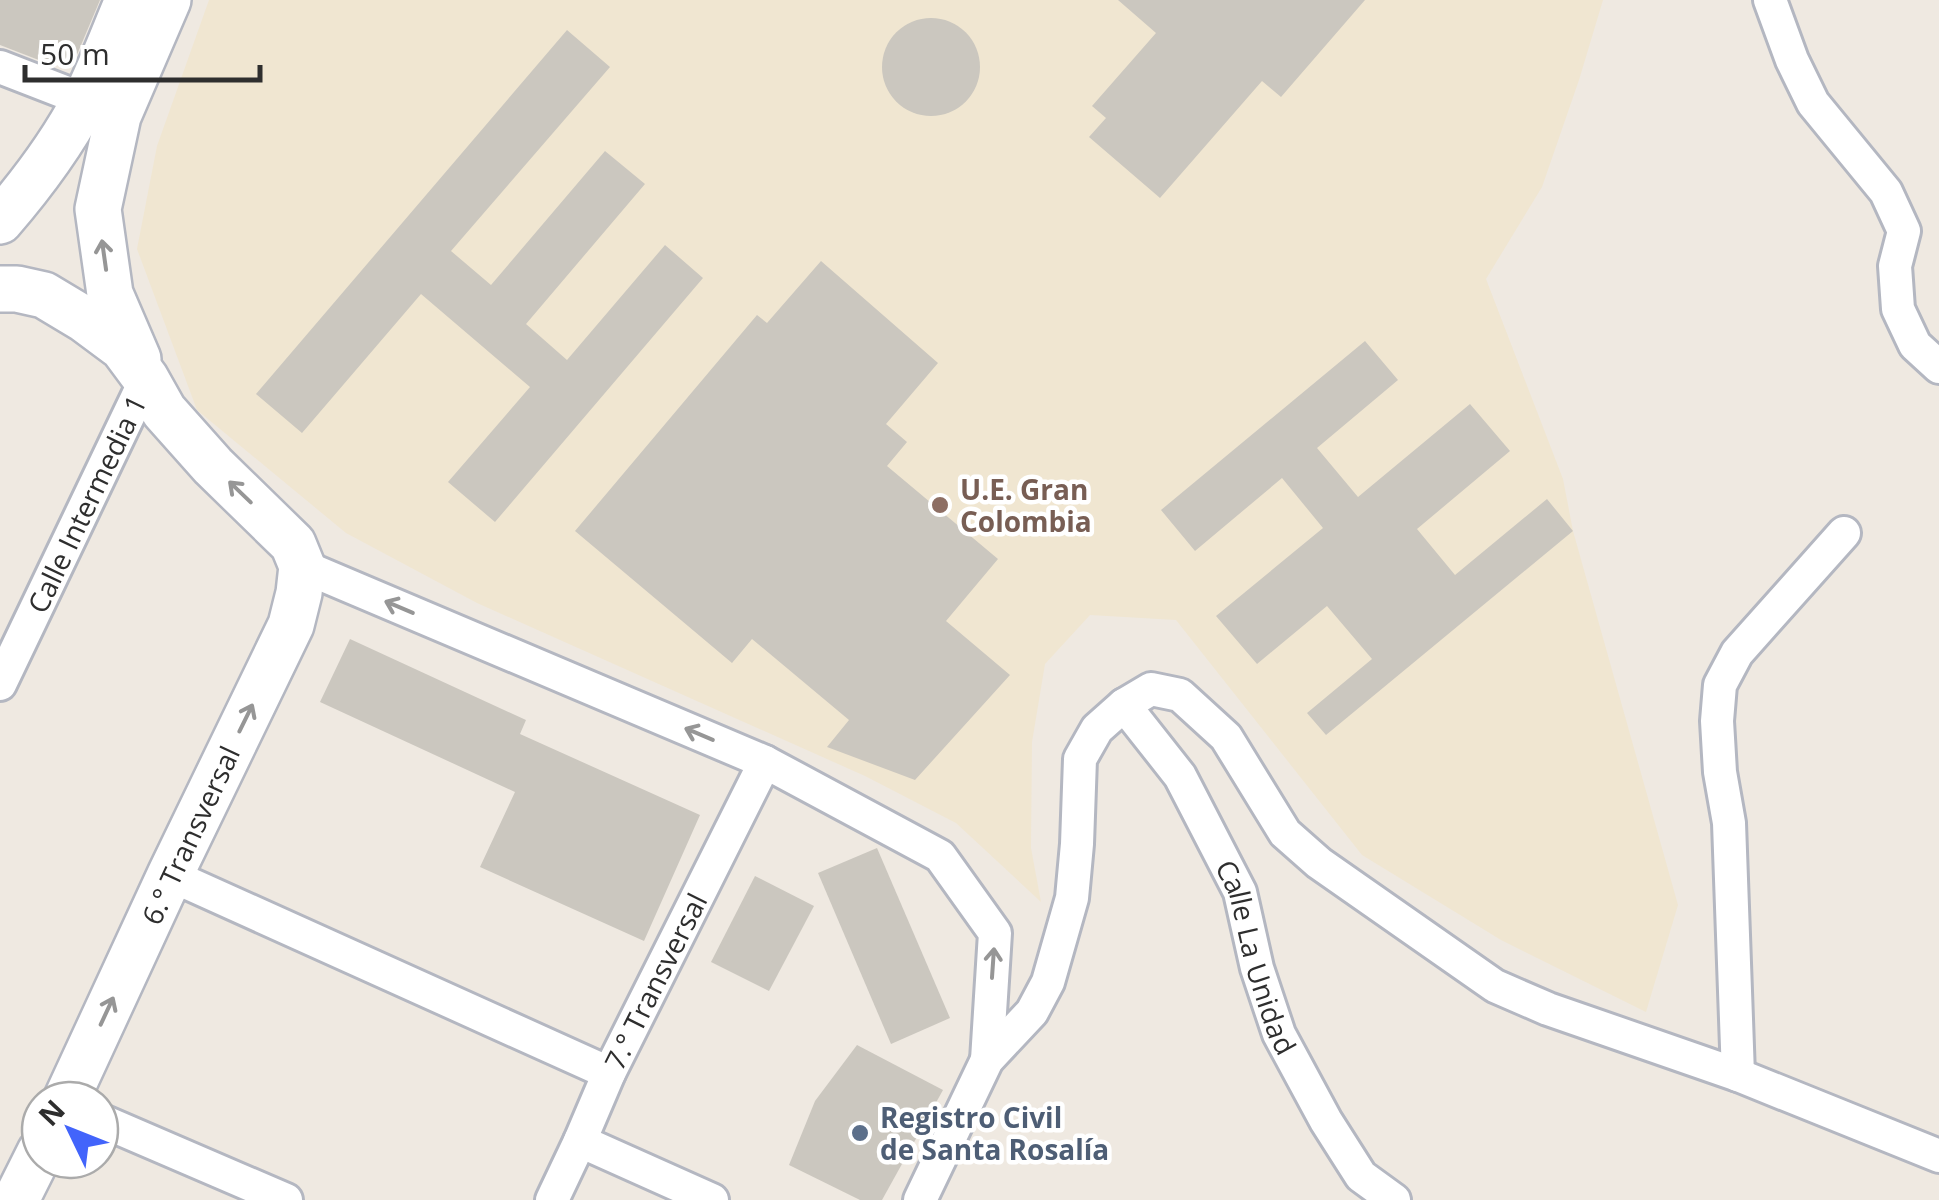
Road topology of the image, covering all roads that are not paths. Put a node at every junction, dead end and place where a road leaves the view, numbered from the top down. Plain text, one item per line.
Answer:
1 (128, 0) edge
2 (168, 0) edge
3 (1770, 0) edge
4 (0, 68) edge
5 (85, 100) junction
6 (0, 221) edge
7 (0, 289) edge
8 (1939, 366) edge
9 (146, 379) junction
10 (1844, 532) dead end
11 (302, 566) junction
12 (0, 684) edge
13 (1124, 705) junction
14 (766, 762) junction
15 (170, 875) junction
16 (987, 1060) junction
17 (609, 1072) junction
18 (1738, 1075) junction
19 (75, 1080) edge
20 (120, 1129) edge
21 (580, 1141) junction
22 (1939, 1156) edge
23 (286, 1200) edge
24 (552, 1200) edge
25 (712, 1200) edge
26 (920, 1200) edge
27 (1394, 1200) edge

1 - 5 street
9 -> 2 street
3 - 8 street
4 - 5 street
5 - 6 street
7 - 9 street
11 -> 9 street
9 - 12 street, Calle Intermedia 1
10 - 18 street
14 -> 11 street
15 -> 11 street, 6.° Transversal
13 - 16 street
13 - 18 street
13 - 27 street, Calle La Unidad
16 -> 14 street
14 - 17 street, 7.° Transversal
15 - 17 street
19 -> 15 street, 6.° Transversal
16 - 26 street
17 - 21 street, 7.° Transversal
18 - 22 street
20 - 23 street
21 - 24 street, 7.° Transversal
21 - 25 street

